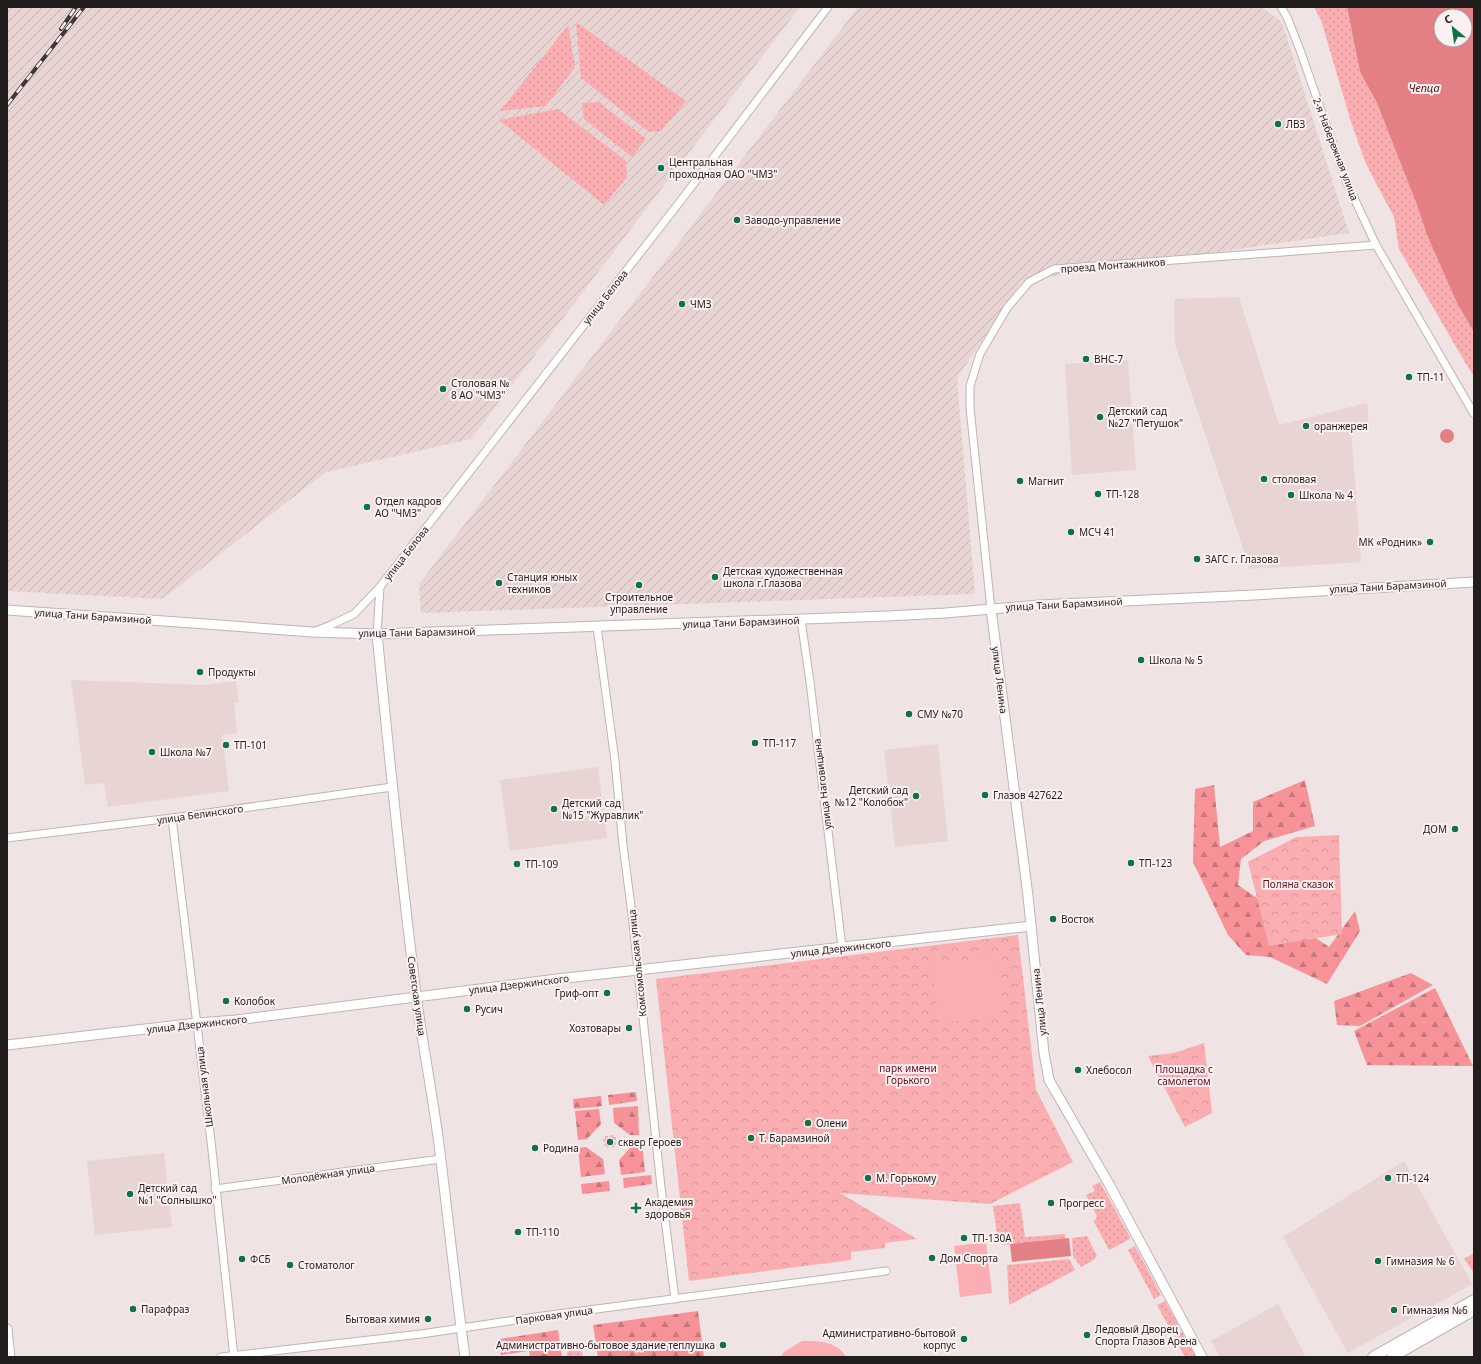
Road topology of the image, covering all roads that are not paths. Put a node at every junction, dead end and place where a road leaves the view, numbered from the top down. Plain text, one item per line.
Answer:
1 (828, 7) edge
2 (1281, 7) edge
3 (1376, 245) junction
4 (1474, 414) edge
5 (1474, 582) edge
6 (380, 586) junction
7 (991, 609) junction
8 (7, 610) edge
9 (801, 620) junction
10 (597, 627) junction
11 (312, 632) junction
12 (377, 634) junction
13 (392, 787) junction
14 (172, 818) junction
15 (7, 838) edge
16 (1030, 926) junction
17 (842, 947) junction
18 (638, 970) junction
19 (416, 996) junction
20 (197, 1023) junction
21 (7, 1045) edge
22 (441, 1160) junction
23 (215, 1189) junction
24 (886, 1271) dead end
25 (675, 1299) junction
26 (1474, 1300) edge
27 (1474, 1310) edge
28 (461, 1328) junction
29 (7, 1329) edge
30 (234, 1356) edge
31 (10, 1357) edge
32 (221, 1357) edge
33 (465, 1357) edge
34 (1202, 1357) edge
35 (1373, 1357) edge
36 (1392, 1357) edge

1 - 6 street, улица Белова
2 - 3 street, 2-я Набережная улица
3 - 4 street, 2-я Набережная улица
3 - 7 street, проезд Монтажников
5 - 7 street, улица Тани Барамзиной
6 - 11 street, улица Белова
6 - 12 street, улица Белова
7 - 9 street, улица Тани Барамзиной
7 - 16 street, улица Ленина
8 - 11 street, улица Тани Барамзиной
9 - 10 street, улица Тани Барамзиной
9 - 17 street, улица Наговицына
10 - 12 street, улица Тани Барамзиной
10 - 18 street, Комсомольская улица
11 - 12 street, улица Тани Барамзиной
12 - 13 street, Советская улица
13 - 14 street, улица Белинского
13 - 19 street, Советская улица
14 - 15 street, улица Белинского
14 - 20 street, Школьная улица
16 - 17 street, улица Дзержинского
16 - 34 street, улица Ленина
17 - 18 street, улица Дзержинского
18 - 19 street, улица Дзержинского
18 - 25 street, Комсомольская улица
19 - 20 street, улица Дзержинского
19 - 22 street, Советская улица
20 - 21 street, улица Дзержинского
20 - 23 street, Школьная улица
22 - 23 street, Молодёжная улица
22 - 28 street, Советская улица
23 - 30 street, Школьная улица
24 - 25 street, Парковая улица
25 - 28 street, Парковая улица
26 - 35 main road
27 - 36 main road
28 - 30 street, Парковая улица
28 - 33 street, Советская улица
29 - 31 street
30 - 32 street, Парковая улица

